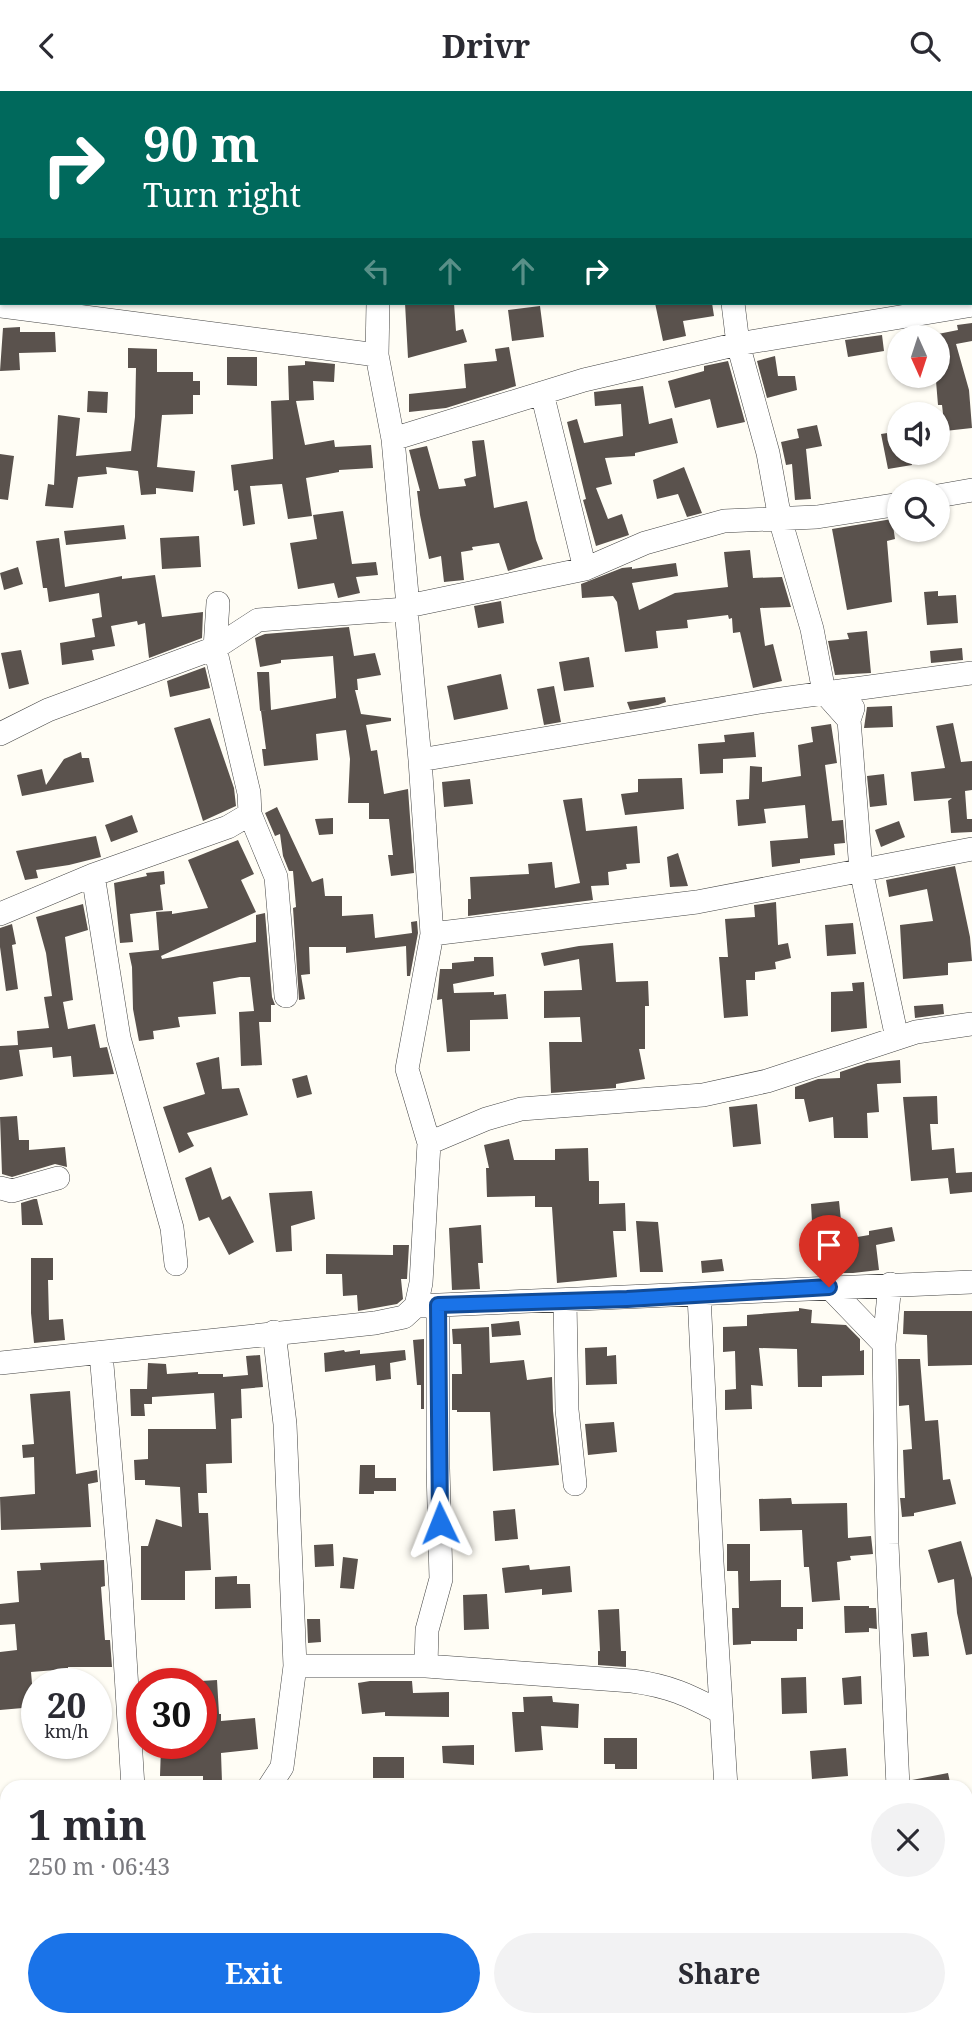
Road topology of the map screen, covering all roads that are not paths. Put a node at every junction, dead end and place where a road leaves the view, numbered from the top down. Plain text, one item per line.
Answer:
1 (378, 305) edge
2 (733, 305) edge
3 (972, 305) edge
4 (0, 306) edge
5 (738, 344) junction
6 (377, 355) junction
7 (542, 393) junction
8 (393, 439) junction
9 (972, 490) edge
10 (950, 494) edge
11 (887, 506) edge
12 (780, 519) junction
13 (585, 569) junction
14 (218, 603) dead end
15 (407, 607) junction
16 (215, 648) junction
17 (972, 673) edge
18 (859, 688) junction
19 (824, 692) junction
20 (849, 720) junction
21 (0, 734) edge
22 (420, 760) junction
23 (250, 814) junction
24 (972, 849) edge
25 (862, 870) junction
26 (93, 875) junction
27 (0, 914) edge
28 (432, 935) junction
29 (286, 996) dead end
30 (972, 1024) edge
31 (897, 1038) junction
32 (429, 1143) junction
33 (58, 1178) dead end
34 (0, 1188) edge
35 (176, 1264) dead end
36 (972, 1282) edge
37 (890, 1285) junction
38 (829, 1287) junction
39 (699, 1295) junction
40 (565, 1301) junction
41 (427, 1306) junction
42 (274, 1332) junction
43 (884, 1344) junction
44 (101, 1353) junction
45 (0, 1363) edge
46 (575, 1484) dead end
47 (295, 1666) junction
48 (426, 1666) junction
49 (722, 1712) junction
50 (133, 1780) edge
51 (274, 1780) edge
52 (726, 1780) edge
53 (898, 1780) edge

1 - 6 street
2 - 5 street
3 - 5 street
4 - 6 street
5 - 7 street
5 - 12 street
6 - 8 street
7 - 8 street
7 - 13 street
8 - 15 street
9 - 10 street
11 - 12 street
12 - 13 street
12 - 19 street
13 - 15 street
14 - 16 street
15 - 16 street
15 - 22 street
16 - 21 street
16 - 23 street
17 - 18 street
18 - 19 street
18 - 20 street
19 - 20 street
19 - 22 street
20 - 25 street
22 - 28 street
23 - 26 street
23 - 29 street
24 - 25 street
25 - 28 street
25 - 31 street
26 - 27 street
26 - 35 street
28 - 32 street
30 - 31 street
31 - 32 street
32 - 41 street
33 - 34 street
36 - 37 street
37 - 38 street
37 - 43 street
38 - 39 street
38 - 43 street
39 - 40 street
39 - 49 street
40 - 41 street
40 - 46 street
41 - 42 street
41 - 48 street
42 - 44 street
42 - 47 street
43 - 53 street
44 - 45 street
44 - 50 street
47 - 48 street
47 - 51 street
48 - 49 street
49 - 52 street

